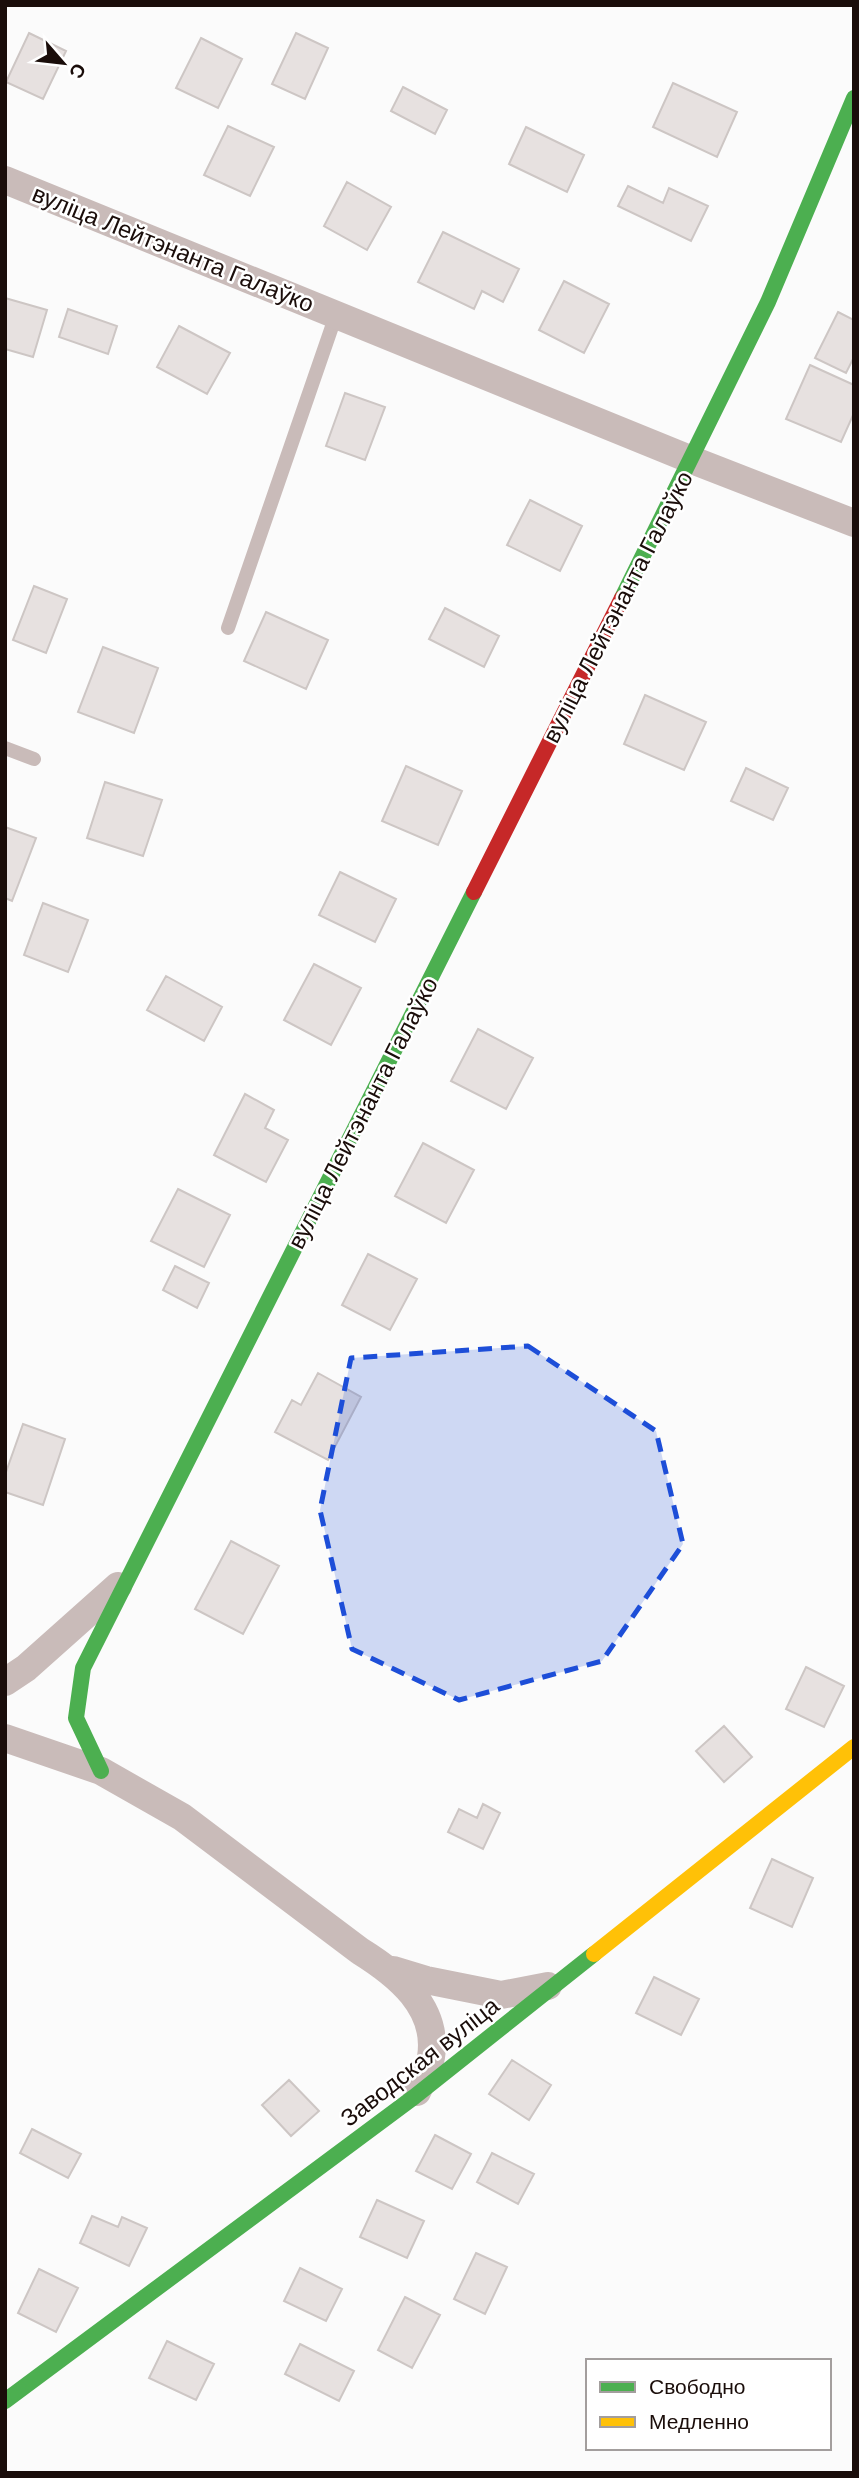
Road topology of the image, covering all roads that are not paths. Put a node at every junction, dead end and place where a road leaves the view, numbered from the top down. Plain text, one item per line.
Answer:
1 (854, 98) edge
2 (5, 180) edge
3 (336, 315) junction
4 (692, 460) junction
5 (854, 523) edge
6 (228, 628) dead end
7 (5, 748) edge
8 (34, 759) dead end
9 (131, 1574) junction
10 (5, 1682) edge
11 (5, 1738) edge
12 (854, 1747) edge
13 (101, 1771) junction
14 (387, 1968) junction
15 (558, 1983) junction
16 (414, 2097) junction
17 (5, 2401) edge

1 - 4 street, вуліца Лейтэнанта Галаўко
2 - 3 street, вуліца Лейтэнанта Галаўко
3 - 4 street, вуліца Лейтэнанта Галаўко
3 - 6 lane
4 - 5 street
4 - 9 street, вуліца Лейтэнанта Галаўко
7 - 8 lane
9 - 10 street
9 - 13 street, вуліца Лейтэнанта Галаўко
11 - 13 street
12 - 15 street, Заводская вуліца
13 - 14 street
14 - 15 street
14 - 16 street
15 - 16 street, Заводская вуліца
16 - 17 street, Заводская вуліца

